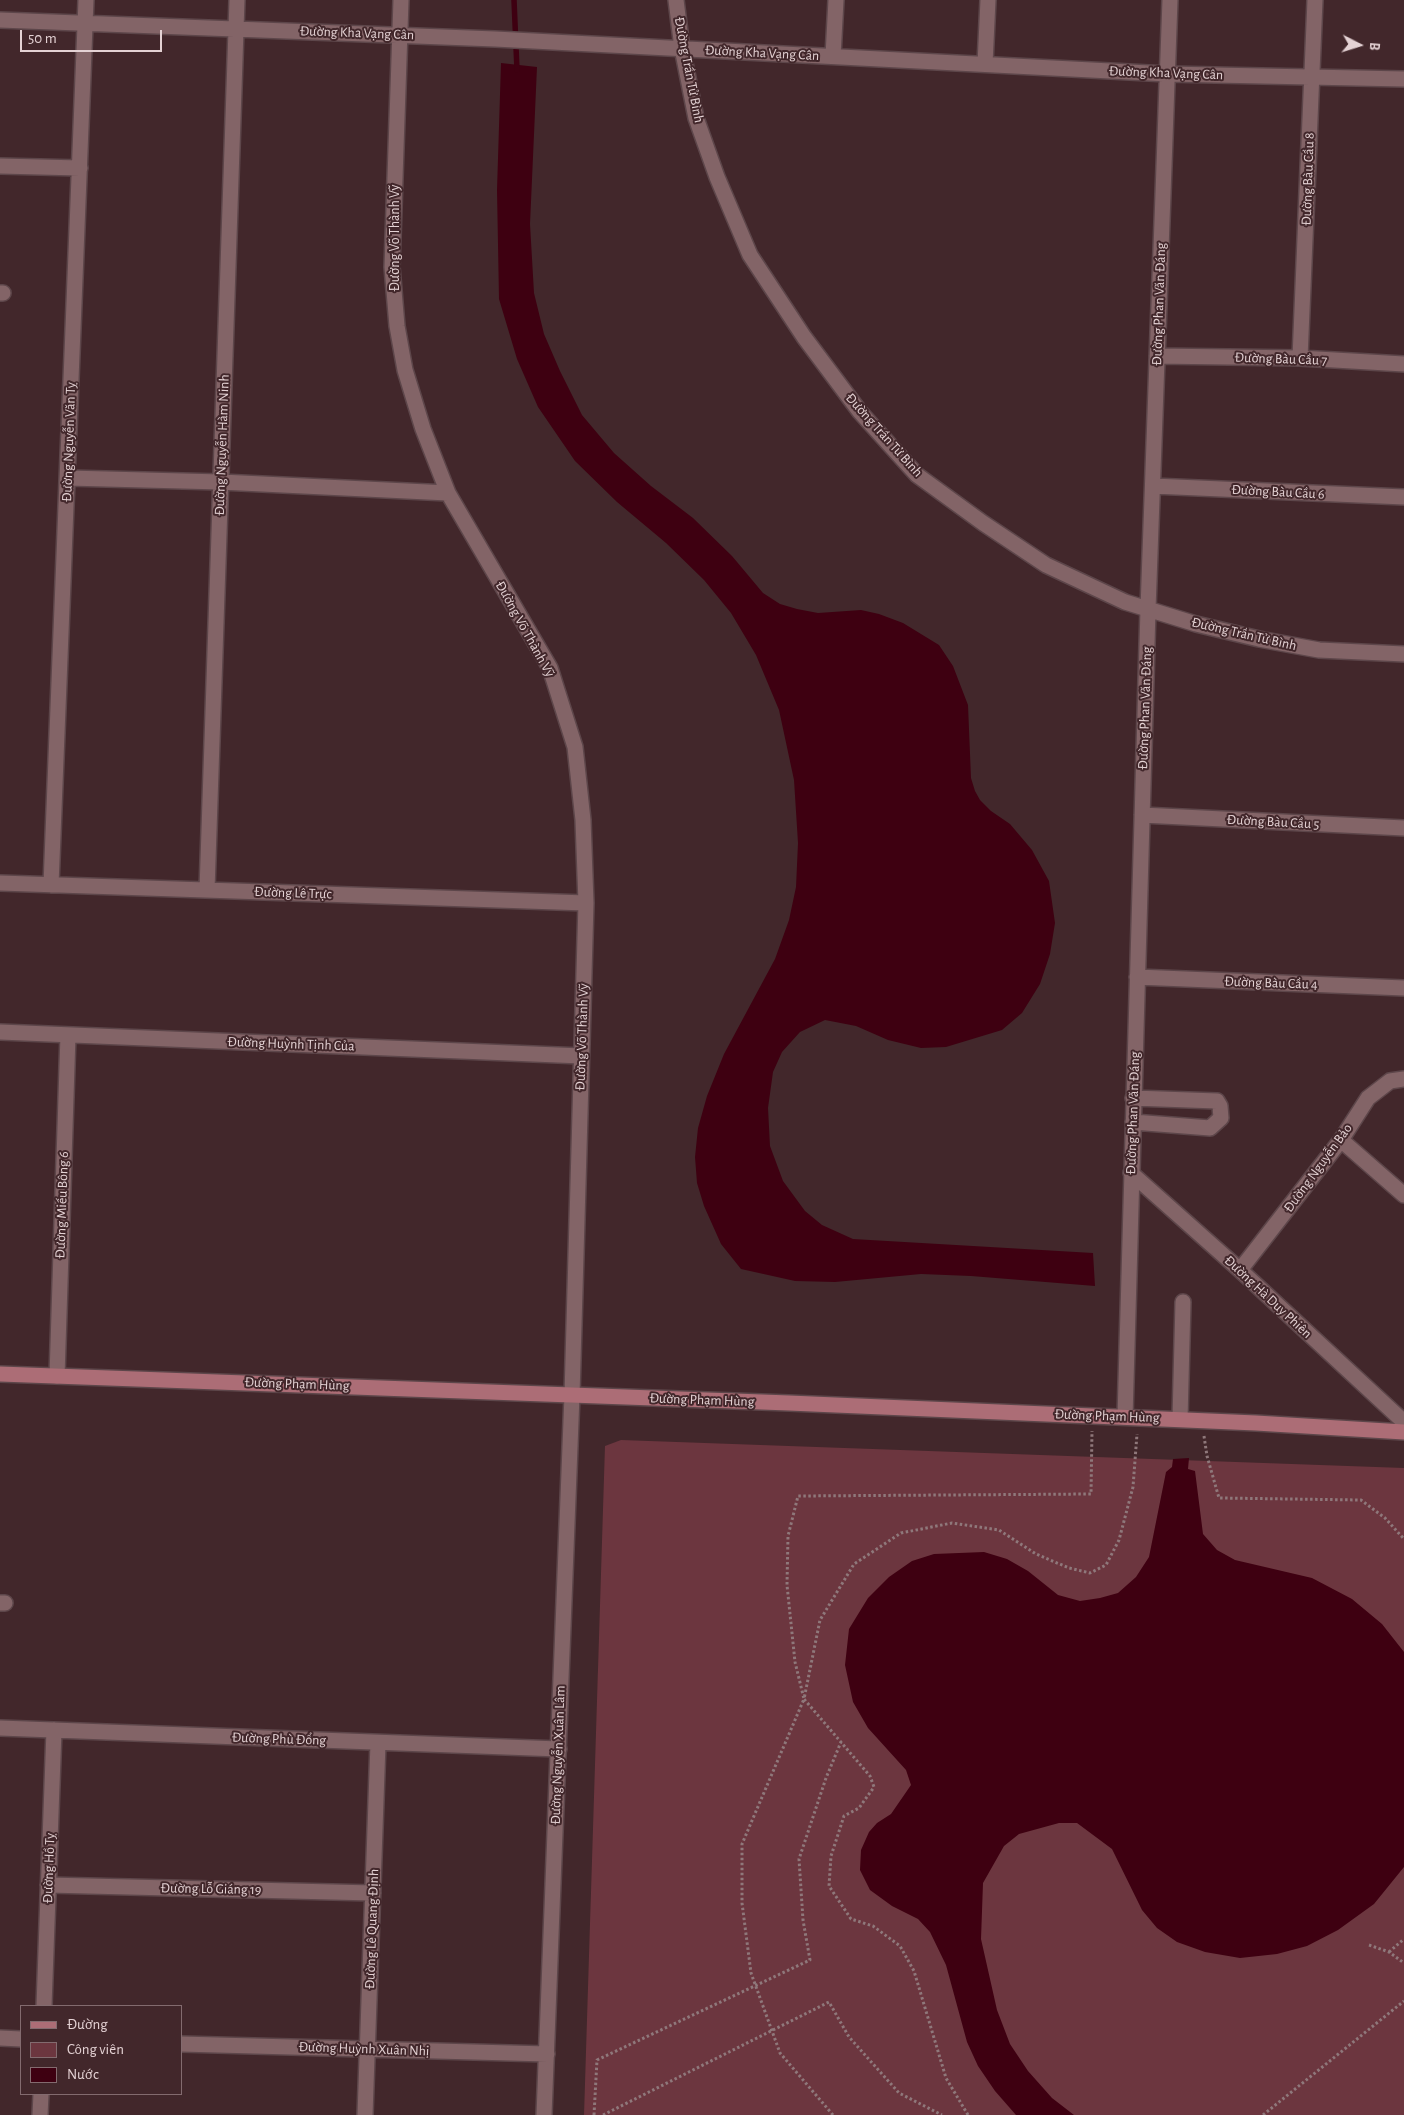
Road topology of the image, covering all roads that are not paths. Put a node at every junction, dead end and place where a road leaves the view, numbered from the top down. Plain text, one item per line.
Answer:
1 (86, 0) edge
2 (237, 0) edge
3 (401, 0) edge
4 (676, 0) edge
5 (836, 0) edge
6 (988, 0) edge
7 (1170, 0) edge
8 (1316, 0) edge
9 (0, 20) edge
10 (85, 23) junction
11 (236, 29) junction
12 (400, 35) junction
13 (682, 48) junction
14 (833, 56) junction
15 (985, 64) junction
16 (1168, 74) junction
17 (1312, 77) junction
18 (1404, 79) edge
19 (0, 166) edge
20 (80, 168) junction
21 (1157, 356) junction
22 (1300, 358) junction
23 (1404, 364) edge
24 (68, 478) junction
25 (221, 482) junction
26 (1153, 486) junction
27 (448, 493) junction
28 (1404, 497) edge
29 (1148, 609) junction
30 (1404, 654) edge
31 (1142, 815) junction
32 (1404, 828) edge
33 (0, 883) edge
34 (51, 885) junction
35 (207, 890) junction
36 (586, 903) junction
37 (1137, 977) junction
38 (1404, 988) edge
39 (0, 1032) edge
40 (68, 1035) junction
41 (582, 1056) junction
42 (1404, 1079) edge
43 (1133, 1098) junction
44 (1133, 1122) junction
45 (1341, 1140) junction
46 (1131, 1174) junction
47 (1404, 1195) edge
48 (1240, 1270) junction
49 (1182, 1302) dead end
50 (0, 1374) edge
51 (56, 1376) junction
52 (572, 1395) junction
53 (1124, 1417) junction
54 (1180, 1419) junction
55 (1404, 1422) edge
56 (1404, 1432) edge
57 (0, 1728) edge
58 (54, 1730) junction
59 (378, 1743) junction
60 (559, 1749) junction
61 (48, 1885) junction
62 (373, 1893) junction
63 (44, 2005) edge
64 (0, 2038) edge
65 (20, 2039) edge
66 (182, 2044) edge
67 (368, 2050) junction
68 (547, 2054) junction
69 (41, 2095) edge
70 (40, 2115) edge
71 (365, 2115) edge
72 (544, 2115) edge

1 - 10 street, Đường Nguyễn Văn Tỵ
2 - 11 street, Đường Nguyễn Hàm Ninh
3 - 12 street, Đường Võ Thành Vỹ
4 - 13 street, Đường Trần Tử Bình
5 - 14 street
6 - 15 street
7 - 16 street, Đường Phan Văn Đáng
8 - 17 street, Đường Bàu Cầu 8
9 - 10 street, Đường Kha Vạng Cân
10 - 11 street, Đường Kha Vạng Cân
10 - 20 street, Đường Nguyễn Văn Tỵ
11 - 12 street, Đường Kha Vạng Cân
11 - 25 street, Đường Nguyễn Hàm Ninh
12 - 13 street, Đường Kha Vạng Cân
12 - 27 street, Đường Võ Thành Vỹ
13 - 14 street, Đường Kha Vạng Cân
13 - 29 street, Đường Trần Tử Bình
14 - 15 street, Đường Kha Vạng Cân
15 - 16 street, Đường Kha Vạng Cân
16 - 17 street, Đường Kha Vạng Cân
16 - 21 street, Đường Phan Văn Đáng
17 - 18 street, Đường Kha Vạng Cân
17 - 22 street, Đường Bàu Cầu 8
19 - 20 street
20 - 24 street, Đường Nguyễn Văn Tỵ
21 - 22 street, Đường Bàu Cầu 7
21 - 26 street, Đường Phan Văn Đáng
22 - 23 street, Đường Bàu Cầu 7
24 - 25 street
24 - 34 street, Đường Nguyễn Văn Tỵ
25 - 27 street
25 - 35 street, Đường Nguyễn Hàm Ninh
26 - 28 street, Đường Bàu Cầu 6
26 - 29 street, Đường Phan Văn Đáng
27 - 36 street, Đường Võ Thành Vỹ
29 - 30 street, Đường Trần Tử Bình
29 - 31 street, Đường Phan Văn Đáng
31 - 32 street, Đường Bàu Cầu 5
31 - 37 street, Đường Phan Văn Đáng
33 - 34 street, Đường Lê Trực
34 - 35 street, Đường Lê Trực
35 - 36 street, Đường Lê Trực
36 - 41 street, Đường Võ Thành Vỹ
37 - 38 street, Đường Bàu Cầu 4
37 - 43 street, Đường Phan Văn Đáng
39 - 40 street, Đường Huỳnh Tịnh Của
40 - 41 street, Đường Huỳnh Tịnh Của
40 - 51 street, Đường Miếu Bông 6
41 - 52 street, Đường Võ Thành Vỹ
42 - 45 street, Đường Nguyễn Bảo
43 - 44 street, Đường Phan Văn Đáng
43 - 44 street
44 - 46 street, Đường Phan Văn Đáng
45 - 47 street
45 - 48 street, Đường Nguyễn Bảo
46 - 48 street, Đường Hà Duy Phiên
46 - 53 street, Đường Phan Văn Đáng
48 - 55 street, Đường Hà Duy Phiên
49 - 54 street
50 - 51 main road, Đường Phạm Hùng
51 - 52 main road, Đường Phạm Hùng
52 - 53 main road, Đường Phạm Hùng
52 - 60 street, Đường Nguyễn Xuân Lâm
53 - 54 main road, Đường Phạm Hùng
54 - 56 main road, Đường Phạm Hùng
57 - 58 street, Đường Phù Đổng
58 - 59 street, Đường Phù Đổng
58 - 61 street, Đường Hồ Tỵ
59 - 60 street, Đường Phù Đổng
59 - 62 street, Đường Lê Quang Định
60 - 68 street, Đường Nguyễn Xuân Lâm
61 - 62 street, Đường Lỗ Giáng 19
61 - 63 street, Đường Hồ Tỵ
62 - 67 street, Đường Lê Quang Định
64 - 65 street
66 - 67 street, Đường Huỳnh Xuân Nhị
67 - 68 street, Đường Huỳnh Xuân Nhị
67 - 71 street, Đường Lê Quang Định
68 - 72 street, Đường Nguyễn Xuân Lâm
69 - 70 street

